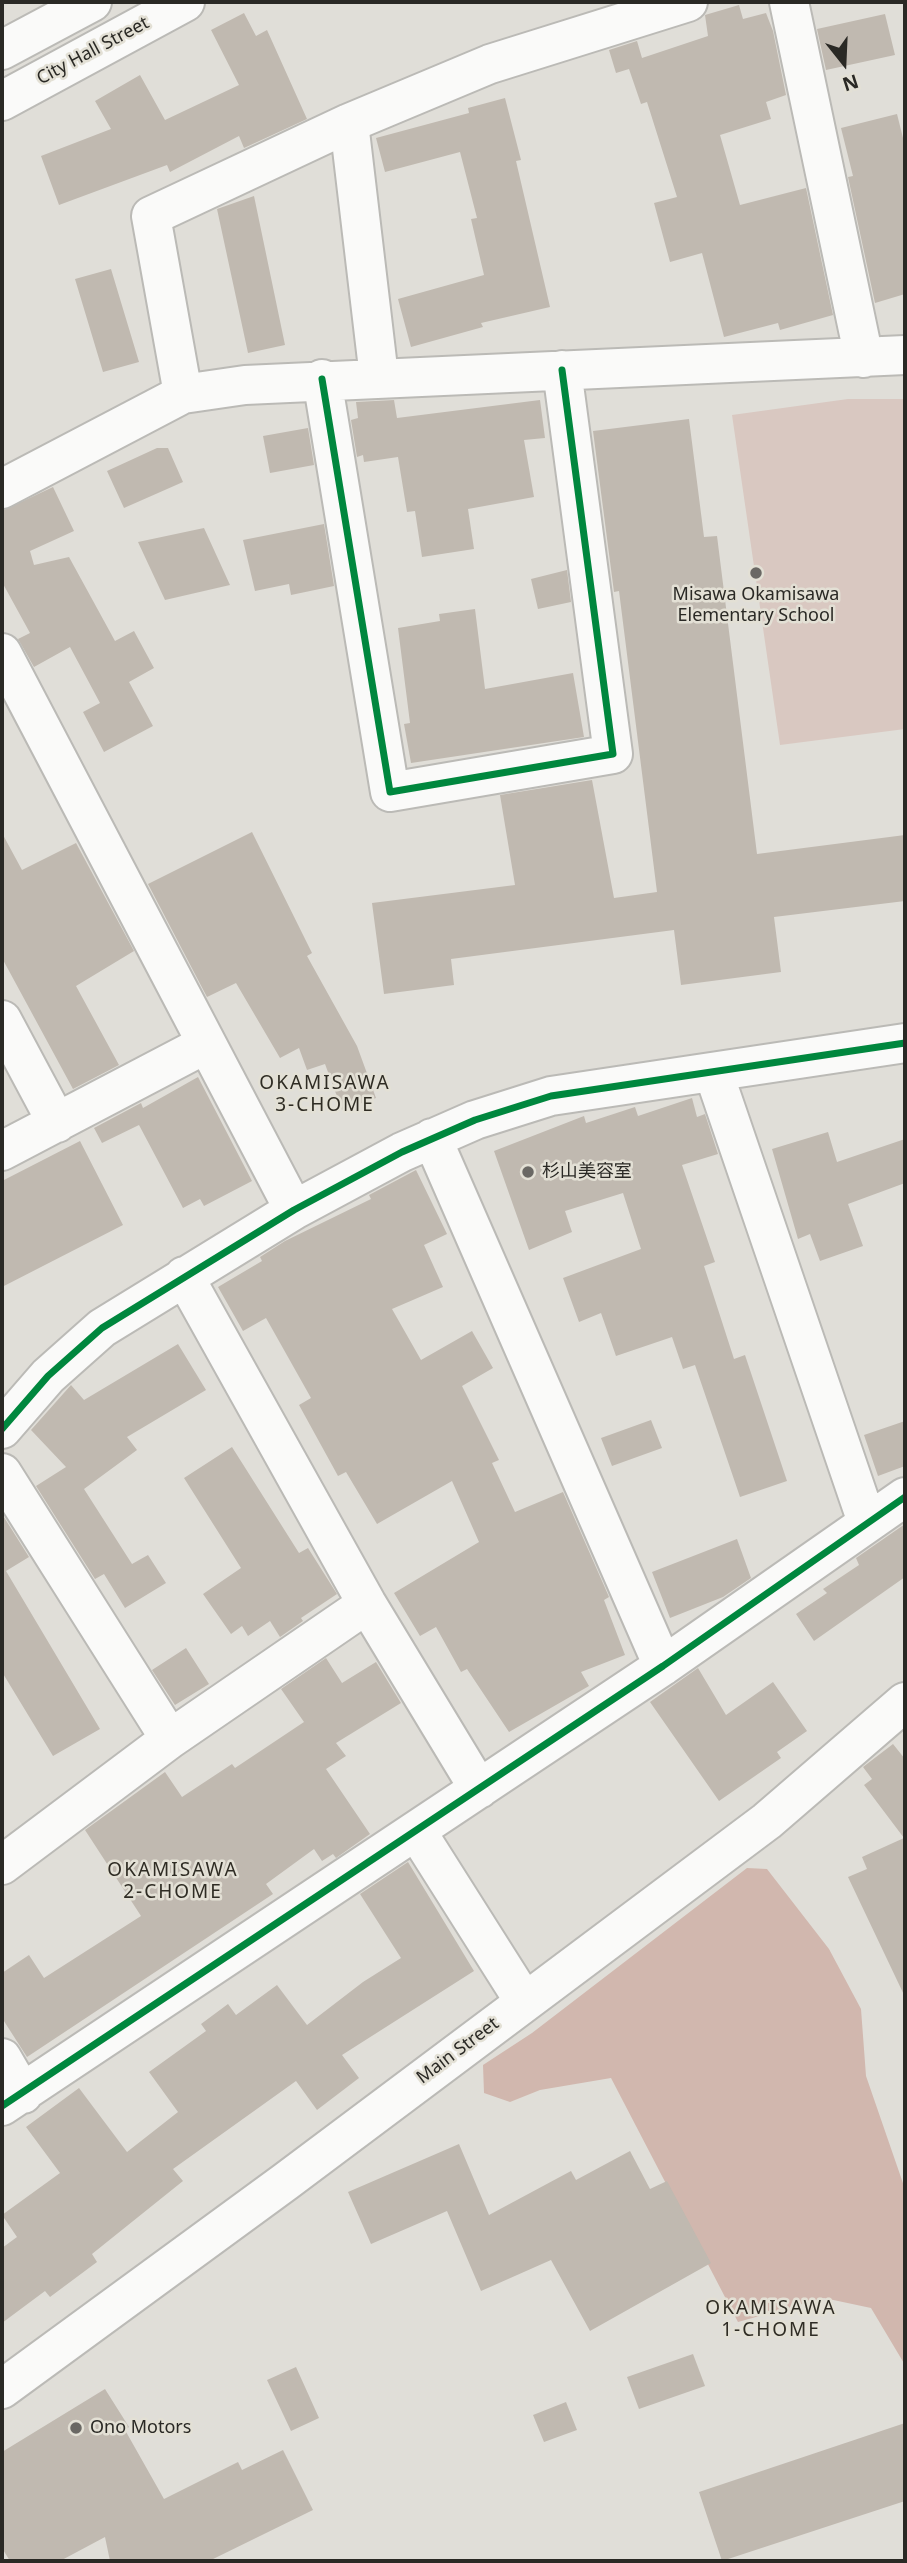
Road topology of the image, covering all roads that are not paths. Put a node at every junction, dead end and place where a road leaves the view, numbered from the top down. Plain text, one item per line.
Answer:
1 (92, 2) edge
2 (185, 2) edge
3 (688, 2) edge
4 (789, 2) edge
5 (2, 50) edge
6 (2, 101) edge
7 (349, 124) junction
8 (905, 355) edge
9 (864, 358) junction
10 (562, 370) junction
11 (379, 377) junction
12 (322, 379) junction
13 (183, 394) junction
14 (2, 489) edge
15 (2, 653) edge
16 (2, 1020) edge
17 (905, 1042) edge
18 (206, 1044) junction
19 (714, 1074) junction
20 (57, 1123) junction
21 (432, 1138) junction
22 (2, 1151) edge
23 (294, 1210) junction
24 (184, 1276) junction
25 (2, 1429) edge
26 (2, 1473) edge
27 (905, 1497) edge
28 (867, 1522) junction
29 (367, 1604) junction
30 (663, 1666) junction
31 (905, 1702) edge
32 (170, 1739) junction
33 (479, 1789) junction
34 (417, 1832) junction
35 (2, 1866) edge
36 (524, 2001) junction
37 (2, 2058) edge
38 (12, 2100) edge
39 (2, 2389) edge

1 - 5 street
2 - 6 street, City Hall Street
3 - 7 street
4 - 9 street
7 - 11 street
7 - 13 street
8 - 9 street
9 - 10 street
10 - 11 street
10 - 12 street
11 - 12 street
12 - 13 street
13 - 14 street
15 - 18 street
16 - 20 street
17 - 19 street
18 - 20 street
18 - 23 street
19 - 21 street
19 - 28 street
20 - 22 street
21 - 23 street
21 - 30 street
23 - 24 street
24 - 25 street
24 - 29 street
26 - 32 street
27 - 28 street
28 - 30 street
29 - 32 street
29 - 33 street
30 - 33 street
31 - 36 street, Main Street
32 - 35 street
33 - 34 street
34 - 36 street
34 - 38 street
36 - 39 street, Main Street
37 - 38 street

